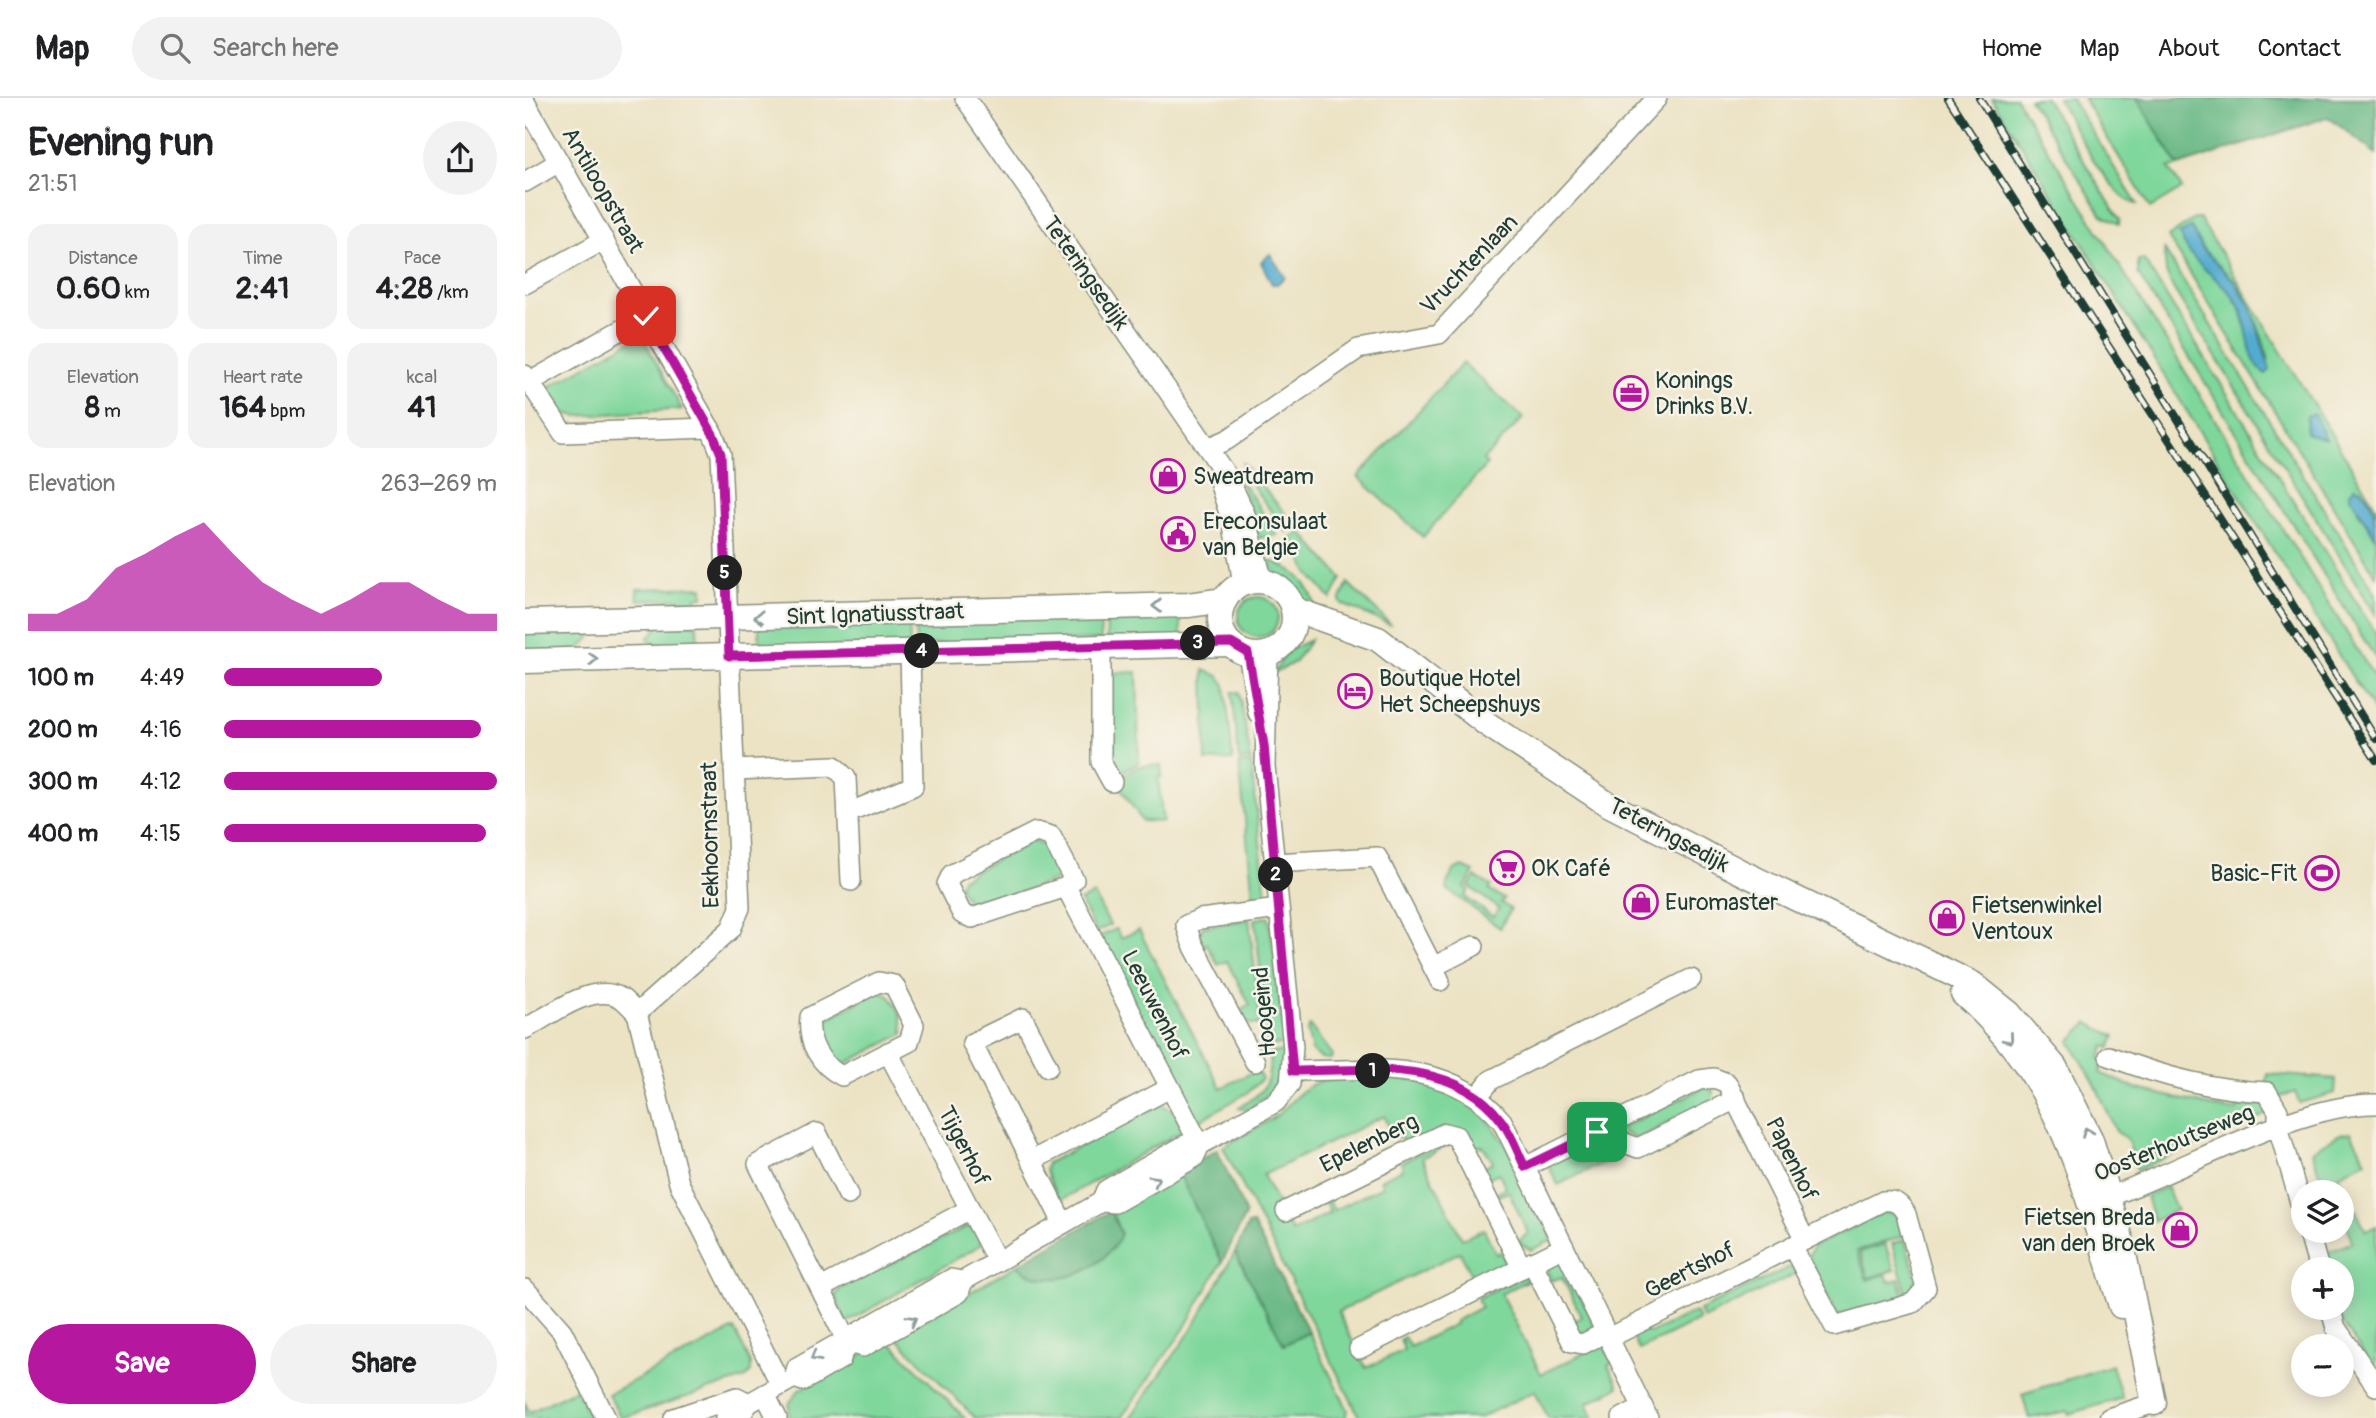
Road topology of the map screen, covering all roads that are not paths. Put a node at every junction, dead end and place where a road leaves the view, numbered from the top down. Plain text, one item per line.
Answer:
1 (965, 98) edge
2 (1657, 98) edge
3 (525, 102) edge
4 (559, 162) junction
5 (525, 182) edge
6 (604, 240) junction
7 (525, 284) edge
8 (646, 316) junction
9 (527, 378) edge
10 (710, 428) junction
11 (1208, 447) junction
12 (1244, 589) junction
13 (1293, 609) junction
14 (727, 618) junction
15 (525, 622) edge
16 (1291, 634) junction
17 (1101, 646) junction
18 (1249, 650) junction
19 (910, 651) junction
20 (729, 656) junction
21 (525, 661) edge
22 (1412, 666) junction
23 (734, 770) junction
24 (1112, 782) dead end
25 (848, 813) junction
26 (1275, 863) junction
27 (851, 881) dead end
28 (1066, 887) junction
29 (1279, 909) junction
30 (1474, 946) dead end
31 (1691, 979) dead end
32 (637, 1013) junction
33 (525, 1029) edge
34 (888, 1052) junction
35 (2109, 1056) dead end
36 (1255, 1062) dead end
37 (1048, 1067) dead end
38 (1293, 1071) junction
39 (1170, 1088) junction
40 (1478, 1096) junction
41 (1736, 1099) junction
42 (2376, 1104) edge
43 (2278, 1127) junction
44 (1597, 1132) junction
45 (1201, 1145) junction
46 (1031, 1161) junction
47 (1525, 1167) junction
48 (2293, 1180) edge
49 (848, 1195) dead end
50 (2098, 1200) junction
51 (970, 1209) junction
52 (1286, 1211) dead end
53 (1063, 1223) junction
54 (1799, 1243) junction
55 (1564, 1247) junction
56 (997, 1261) junction
57 (1527, 1265) junction
58 (821, 1288) junction
59 (525, 1289) edge
60 (2334, 1320) edge
61 (1608, 1335) junction
62 (848, 1347) junction
63 (1359, 1349) dead end
64 (2376, 1386) edge
65 (772, 1390) junction
66 (2156, 1411) edge
67 (1646, 1412) edge
68 (606, 1418) edge
69 (674, 1418) edge
70 (725, 1418) edge
71 (777, 1418) edge
72 (1622, 1418) edge
73 (2109, 1418) edge

1 - 11 street, Teteringsedijk
2 - 11 street, Vruchtenlaan
3 - 4 street, Antiloopstraat
4 - 5 street
4 - 6 street, Antiloopstraat
6 - 7 street
6 - 8 street, Antiloopstraat
8 - 9 street
8 - 10 street, Antiloopstraat
9 - 10 street
10 - 14 street, Antiloopstraat
11 - 12 street, Teteringsedijk
12 - 13 main road
12 -> 14 main road, Sint Ignatiusstraat
12 - 18 main road
13 - 16 main road
13 - 22 main road, Teteringsedijk
14 - 15 main road, Sint Ignatiusstraat
14 - 20 street, Eekhoornstraat
16 - 18 main road
16 - 22 main road, Teteringsedijk
17 - 18 main road, Sint Ignatiusstraat
17 - 19 main road, Sint Ignatiusstraat
17 - 24 street
18 - 26 street, Hoogeind
19 - 20 main road, Sint Ignatiusstraat
19 - 25 street, Sint Ignatiusstraat
21 -> 20 main road, Sint Ignatiusstraat
20 - 23 street, Eekhoornstraat
22 - 50 main road, Teteringsedijk
23 - 25 street
23 - 32 street, Eekhoornstraat
25 - 27 street
26 - 29 street, Hoogeind
26 - 30 street
28 - 28 street, Leeuwenhof
28 - 39 street, Leeuwenhof
29 - 36 street, Hoogeind
29 - 38 street, Hoogeind
31 - 40 street
32 - 33 street
32 - 65 street
34 - 34 street
34 - 51 street, Tijgerhof
35 - 43 street, Oosterhoutseweg
37 - 46 street
38 - 40 street
38 - 45 street, Hoogeind
39 - 45 street, Leeuwenhof
39 - 46 street
40 - 47 street
41 - 44 street
41 - 44 street, Papenhof
41 - 54 street, Papenhof
42 - 43 street, Oosterhoutseweg
43 - 48 street
43 - 50 street, Oosterhoutseweg
44 - 47 street, Papenhof
45 - 53 street, Hoogeind
46 - 53 street
47 - 55 street
49 - 58 street
50 - 66 main road, Teteringsedijk
51 - 56 street, Tijgerhof
51 - 58 street
52 - 57 street, Epelenberg
53 - 56 street, Hoogeind
54 - 54 street, Geertshof
54 - 61 street, Geertshof
55 - 57 street
55 - 61 street
56 - 62 street, Hoogeind
57 - 61 street, Epelenberg
57 - 63 street
58 - 62 street
59 - 68 street
60 - 64 street
61 - 67 street
62 - 65 street, Hoogeind
65 - 69 street, Hoogeind
65 - 70 street, Hoogeind
65 - 71 street
66 - 73 street
67 - 72 street

